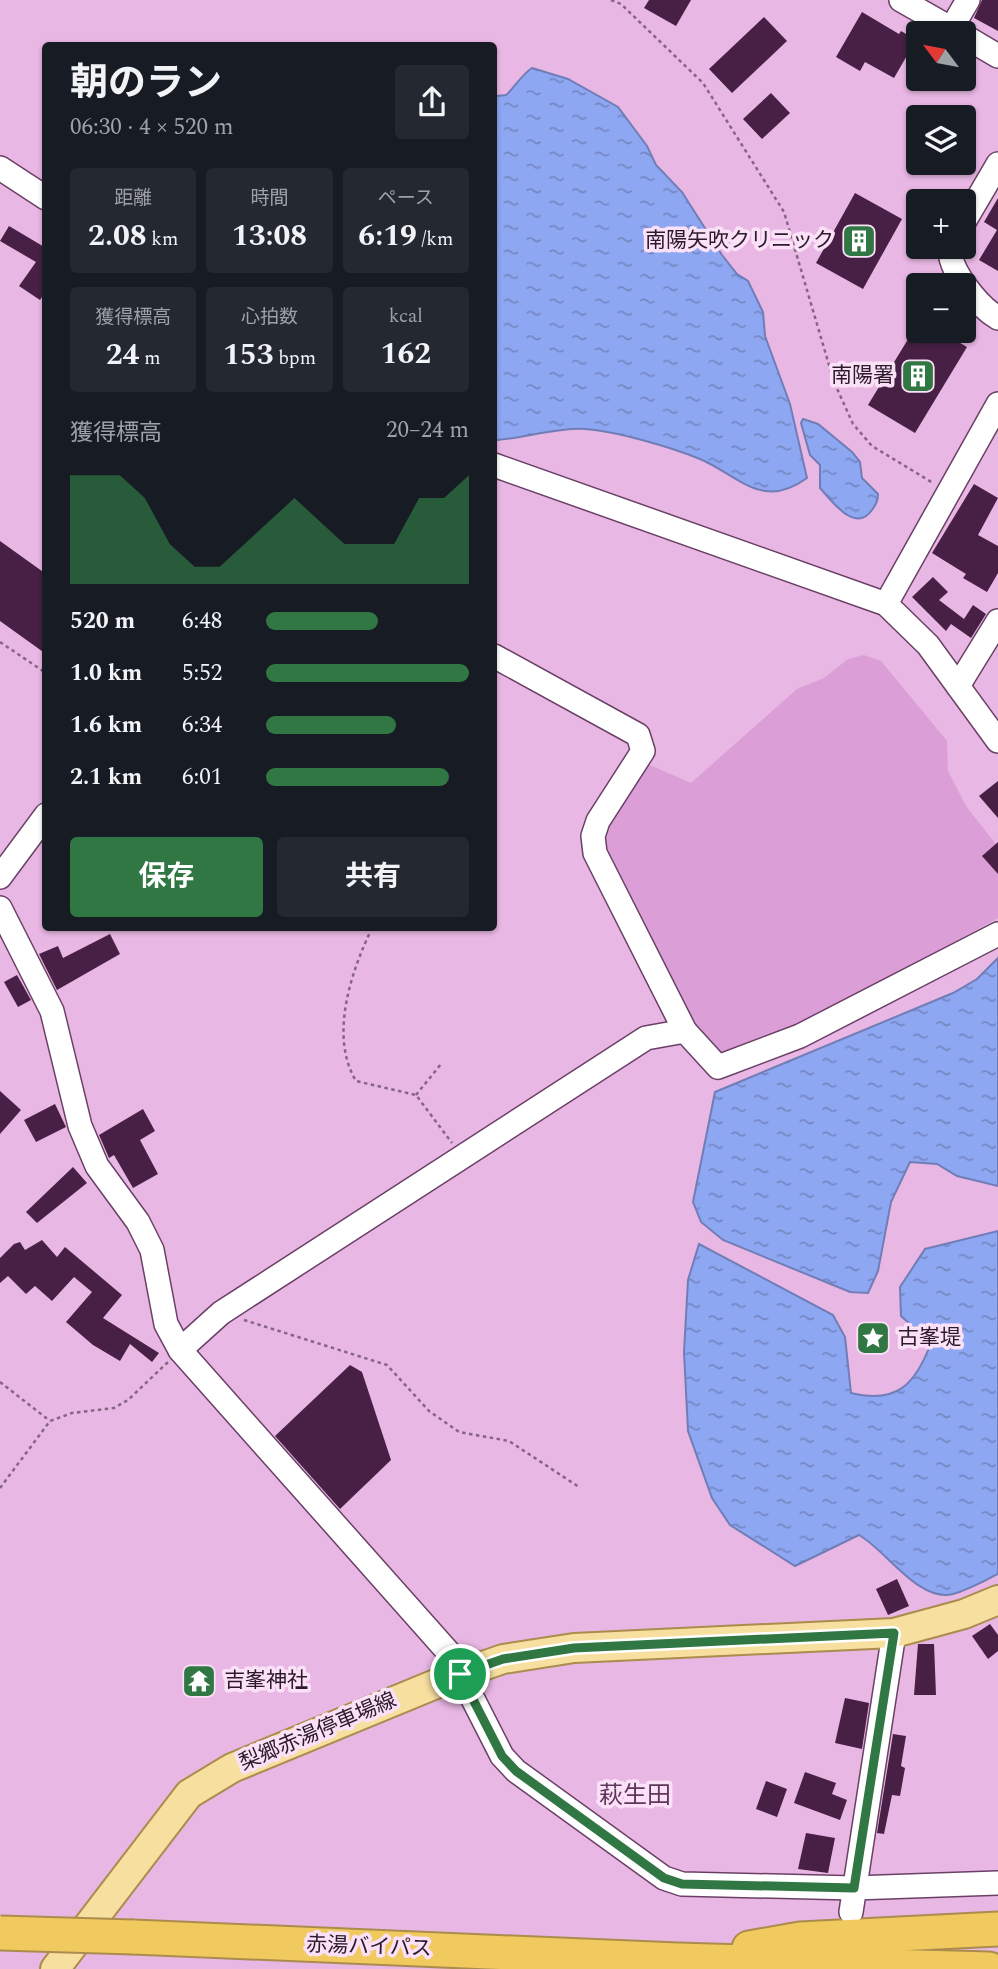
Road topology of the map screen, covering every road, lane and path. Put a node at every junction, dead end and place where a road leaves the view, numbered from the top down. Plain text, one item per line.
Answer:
1 (611, 0) edge
2 (968, 0) edge
3 (904, 1) edge
4 (938, 21) edge
5 (962, 21) edge
6 (976, 43) edge
7 (998, 56) edge
8 (998, 164) edge
9 (0, 168) edge
10 (42, 195) edge
11 (976, 202) edge
12 (950, 259) edge
13 (998, 318) edge
14 (998, 404) edge
15 (497, 466) edge
16 (948, 492) junction
17 (886, 604) junction
18 (998, 621) edge
19 (0, 642) edge
20 (497, 658) edge
21 (42, 670) edge
22 (958, 686) junction
23 (998, 741) edge
24 (42, 820) edge
25 (0, 877) edge
26 (0, 908) edge
27 (371, 931) edge
28 (998, 934) edge
29 (685, 1031) junction
30 (441, 1064) dead end
31 (416, 1095) junction
32 (462, 1157) junction
33 (220, 1313) junction
34 (180, 1350) junction
35 (0, 1382) edge
36 (50, 1421) junction
37 (579, 1487) dead end
38 (0, 1488) edge
39 (998, 1600) edge
40 (894, 1633) junction
41 (460, 1674) junction
42 (998, 1883) edge
43 (854, 1888) junction
44 (851, 1912) dead end
45 (998, 1929) edge
46 (0, 1933) edge
47 (678, 1960) junction
48 (927, 1968) edge
49 (55, 1969) edge
50 (989, 1969) edge

1 - 16 path
2 - 5 street
3 - 4 street
6 - 7 street
8 - 11 street
9 - 10 street
12 - 13 street
14 - 16 street
15 - 17 street
16 - 17 street
17 - 22 street
18 - 22 street
19 - 21 path
20 - 29 street
22 - 23 street
24 - 25 street
26 - 34 street
27 - 31 path
28 - 29 street
29 - 32 street
30 - 31 path
31 - 32 path
32 - 33 street
33 - 34 street
33 - 37 path
34 - 36 path
34 - 41 street
35 - 36 path
36 - 38 path
39 - 40 main road, 梨郷赤湯停車場線
40 - 41 main road, 梨郷赤湯停車場線
40 - 43 street
41 - 43 street
41 - 49 main road, 梨郷赤湯停車場線
42 - 43 street
43 - 44 street
45 - 47 highway
46 - 47 highway, 赤湯バイパス, bridge
47 - 48 highway, 赤湯バイパス
48 - 50 highway, 赤湯バイパス

